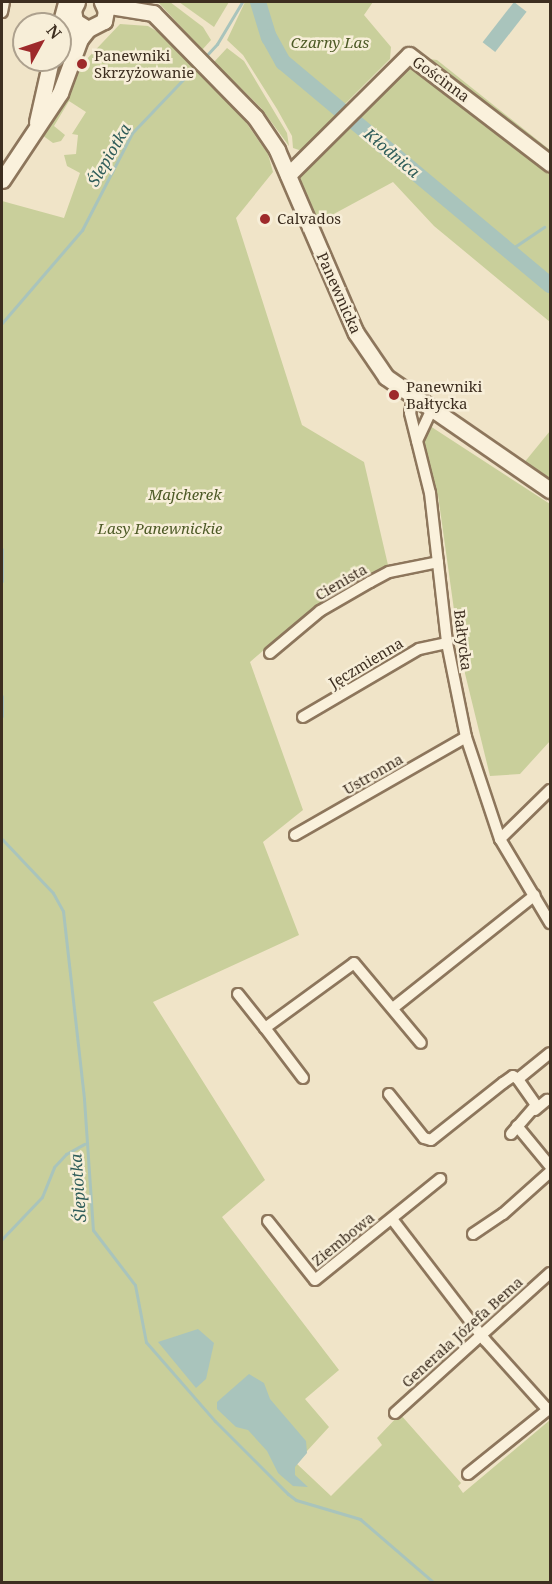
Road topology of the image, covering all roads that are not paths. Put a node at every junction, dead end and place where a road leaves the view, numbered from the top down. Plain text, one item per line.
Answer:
1 (4, 2) edge
2 (66, 2) edge
3 (77, 2) edge
4 (103, 3) edge
5 (152, 11) edge
6 (2, 12) edge
7 (104, 21) junction
8 (74, 25) edge
9 (50, 72) edge
10 (48, 100) junction
11 (550, 163) edge
12 (288, 175) junction
13 (2, 180) edge
14 (413, 398) junction
15 (431, 411) junction
16 (417, 441) junction
17 (550, 490) edge
18 (438, 561) junction
19 (447, 643) junction
20 (270, 653) dead end
21 (303, 717) dead end
22 (466, 737) junction
23 (550, 790) edge
24 (295, 835) dead end
25 (500, 838) junction
26 (535, 896) junction
27 (550, 923) edge
28 (238, 994) dead end
29 (393, 1008) junction
30 (265, 1028) junction
31 (421, 1043) dead end
32 (550, 1053) edge
33 (303, 1078) dead end
34 (518, 1078) junction
35 (389, 1094) dead end
36 (547, 1100) dead end
37 (535, 1110) junction
38 (550, 1166) edge
39 (550, 1172) edge
40 (440, 1179) dead end
41 (392, 1219) junction
42 (268, 1221) dead end
43 (473, 1234) dead end
44 (550, 1273) edge
45 (482, 1332) junction
46 (549, 1409) edge
47 (395, 1413) dead end
48 (468, 1474) dead end

1 - 6 street
2 - 8 street
3 - 8 street
4 - 5 street
4 - 7 street
5 - 7 street
5 - 12 street, Panewnicka
7 - 8 street
8 - 10 street
9 - 10 street
10 - 13 street
11 - 12 street, Gościnna
12 - 14 street, Panewnicka
14 - 15 street, Panewnicka
14 - 16 street, Bałtycka
15 - 16 street
15 - 17 street, Panewnicka
16 - 18 street, Bałtycka
18 - 19 street, Bałtycka
18 - 20 street, Cienista
19 - 21 street, Jęczmienna
19 - 22 street, Bałtycka
22 - 24 street, Ustronna
22 - 25 street, Bałtycka
23 - 25 street
25 - 26 street, Bałtycka
26 - 27 street, Bałtycka
26 - 29 street
28 - 30 street
29 - 30 street
29 - 31 street
30 - 33 street
32 - 34 street
34 - 35 street
34 - 37 street
36 - 37 street
37 - 38 street
39 - 43 street
40 - 41 street, Ziembowa
41 - 42 street, Ziembowa
41 - 45 street, Ziembowa
44 - 45 street, Generała Józefa Bema
45 - 46 street, Ziembowa
45 - 47 street, Generała Józefa Bema
46 - 48 street

